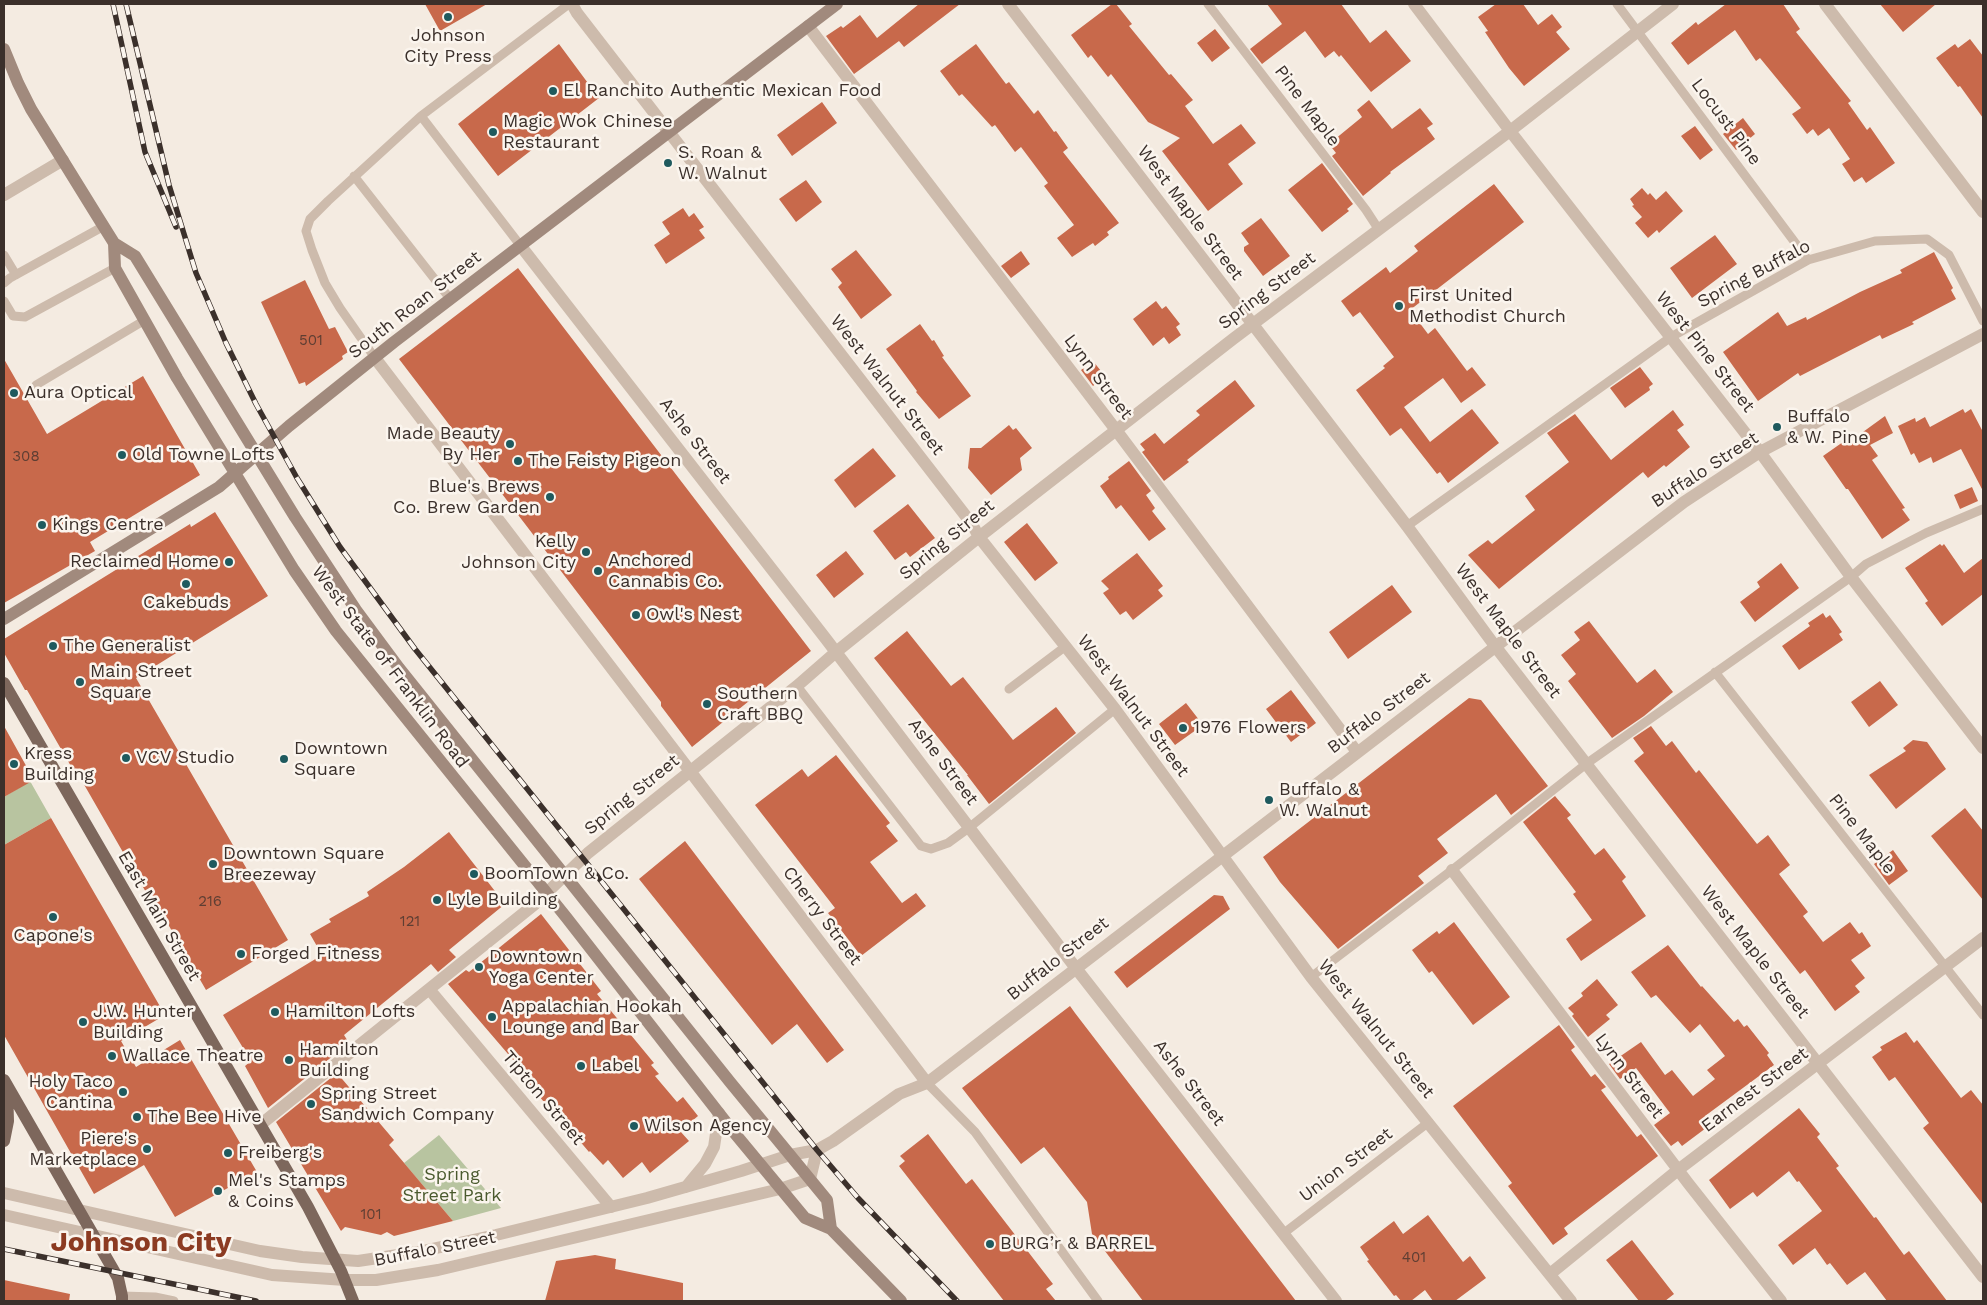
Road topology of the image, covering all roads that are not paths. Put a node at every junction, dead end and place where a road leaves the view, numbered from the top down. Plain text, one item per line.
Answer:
1 (570, 4) edge
2 (837, 4) edge
3 (1008, 4) edge
4 (1208, 4) edge
5 (1414, 4) edge
6 (1617, 4) edge
7 (1673, 4) edge
8 (1825, 4) edge
9 (808, 26) junction
10 (1638, 31) junction
11 (4, 49) edge
12 (421, 116) junction
13 (669, 131) junction
14 (1510, 131) junction
15 (63, 160) junction
16 (354, 176) junction
17 (4, 195) edge
18 (1983, 212) edge
19 (104, 226) junction
20 (1379, 230) junction
21 (114, 242) junction
22 (520, 245) junction
23 (4, 254) edge
24 (1808, 260) junction
25 (115, 268) junction
26 (16, 275) junction
27 (4, 284) edge
28 (451, 300) junction
29 (4, 301) edge
30 (145, 320) junction
31 (1983, 321) edge
32 (1253, 325) junction
33 (1983, 334) edge
34 (1671, 337) junction
35 (375, 358) junction
36 (36, 385) dead end
37 (1116, 430) junction
38 (1760, 452) junction
39 (257, 454) junction
40 (235, 473) junction
41 (1983, 509) edge
42 (1407, 526) junction
43 (979, 537) junction
44 (1851, 578) junction
45 (4, 619) edge
46 (1066, 646) junction
47 (1495, 646) junction
48 (836, 652) junction
49 (1715, 672) junction
50 (4, 683) edge
51 (797, 686) junction
52 (1009, 689) dead end
53 (1115, 709) junction
54 (1983, 748) edge
55 (1357, 752) junction
56 (1586, 764) junction
57 (690, 771) junction
58 (970, 827) junction
59 (1222, 855) junction
60 (1452, 870) junction
61 (566, 875) junction
62 (551, 889) junction
63 (1983, 938) edge
64 (1075, 967) junction
65 (1945, 968) junction
66 (1311, 977) junction
67 (429, 989) junction
68 (1983, 1015) edge
69 (1819, 1063) junction
70 (927, 1082) junction
71 (5, 1083) edge
72 (719, 1113) junction
73 (1429, 1122) junction
74 (260, 1125) junction
75 (4, 1141) edge
76 (817, 1150) junction
77 (790, 1155) junction
78 (761, 1165) junction
79 (1678, 1170) junction
80 (810, 1179) junction
81 (686, 1187) junction
82 (780, 1188) junction
83 (4, 1194) edge
84 (611, 1206) junction
85 (80, 1211) junction
86 (4, 1215) edge
87 (831, 1229) junction
88 (1284, 1233) junction
89 (94, 1236) junction
90 (341, 1270) junction
91 (1550, 1274) junction
92 (1983, 1277) edge
93 (122, 1299) edge
94 (174, 1301) edge
95 (353, 1301) edge
96 (901, 1301) edge
97 (1098, 1301) edge
98 (1336, 1301) edge
99 (1571, 1301) edge
100 (1781, 1301) edge

1 - 12 lane
1 - 13 street, West Walnut Street
2 - 9 main road, South Roan Street
3 - 32 street, West Maple Street
4 - 20 lane, Pine Maple
5 - 14 street, West Pine Street
6 - 10 lane, Locust Pine
7 - 10 street, Spring Street
8 - 18 street
9 - 13 main road, South Roan Street
9 - 37 street, Lynn Street
10 - 14 street, Spring Street
10 - 24 lane, Locust Pine
11 - 15 main road
12 - 16 lane
12 - 22 lane
13 - 22 main road, South Roan Street
13 - 43 street, West Walnut Street
14 - 20 street, Spring Street
14 - 34 street, West Pine Street
15 - 17 street
15 - 19 main road
16 - 28 lane
16 - 35 lane
19 - 21 main road
19 - 26 lane
20 - 32 street, Spring Street
21 - 25 main road, West State of Franklin Road
21 - 39 main road, West State of Franklin Road
22 - 28 main road, South Roan Street
22 - 48 street, Ashe Street
23 - 26 lane
24 - 31 lane, Spring Buffalo
24 - 34 lane, Spring Buffalo
25 - 29 lane
25 - 30 main road, West State of Franklin Road
26 - 27 lane
28 - 35 main road, South Roan Street
30 - 36 lane
30 - 40 main road, West State of Franklin Road
32 - 37 street, Spring Street
32 - 42 street, West Maple Street
33 - 38 street, Buffalo Street
34 - 38 street, West Pine Street
34 - 42 lane, Spring Buffalo
35 - 39 main road, South Roan Street
35 - 57 street, Cherry Street
37 - 43 street, Spring Street
37 - 55 street, Lynn Street
38 - 44 street, West Pine Street
38 - 47 street, Buffalo Street
39 - 40 main road, South Roan Street
39 - 61 main road, West State of Franklin Road
40 - 45 main road, South Roan Street
40 - 62 main road, West State of Franklin Road
41 - 44 lane
42 - 47 street, West Maple Street
43 - 46 street, West Walnut Street
43 - 48 street, Spring Street
44 - 49 lane
44 - 54 street, West Pine Street
46 - 52 lane
46 - 53 street, West Walnut Street
47 - 55 street, Buffalo Street
47 - 56 street, West Maple Street
48 - 51 street, Spring Street
48 - 58 street, Ashe Street
49 - 56 lane
49 - 65 lane, Pine Maple
50 - 74 main road, East Main Street
51 - 57 street, Spring Street
51 - 58 lane
53 - 58 lane
53 - 59 street, West Walnut Street
55 - 59 street, Buffalo Street
56 - 60 lane
56 - 69 street, West Maple Street
57 - 61 street, Spring Street
57 - 70 street, Cherry Street
58 - 64 street, Ashe Street
59 - 64 street, Buffalo Street
59 - 66 street, West Walnut Street
60 - 66 lane
60 - 79 street, Lynn Street
61 - 62 street, Spring Street
61 - 77 main road, West State of Franklin Road
62 - 67 street, Spring Street
62 - 72 main road, West State of Franklin Road
63 - 65 street, Earnest Street
64 - 70 street, Buffalo Street
64 - 88 street, Ashe Street
65 - 68 lane, Pine Maple
65 - 69 street, Earnest Street
66 - 73 street, West Walnut Street
67 - 74 street, Spring Street
67 - 84 street, Tipton Street
69 - 79 street, Earnest Street
69 - 92 street, West Maple Street
70 - 76 street, Buffalo Street
70 - 97 lane
71 - 75 main road
71 - 85 main road
72 - 78 main road, West State of Franklin Road
72 - 81 street
73 - 88 lane, Union Street
73 - 91 street, West Walnut Street
74 - 90 main road, East Main Street
76 - 77 street, Buffalo Street
76 - 80 street
77 - 78 street, Buffalo Street
77 - 80 main road, West State of Franklin Road
78 - 81 street, Buffalo Street
78 - 82 main road, West State of Franklin Road
79 - 91 street, Earnest Street
79 - 100 street, Lynn Street
80 - 82 street, Buffalo Street
80 - 87 main road, West State of Franklin Road
81 - 84 street, Buffalo Street
82 - 87 main road, West State of Franklin Road
82 - 90 street, Buffalo Street
83 - 85 street, Buffalo Street
84 - 90 street, Buffalo Street
85 - 89 main road
85 - 90 street, Buffalo Street
86 - 89 street, Buffalo Street
87 - 96 main road, West State of Franklin Road
88 - 98 street, Ashe Street
89 - 90 street, Buffalo Street
89 - 93 main road
90 - 95 main road, East Main Street
91 - 99 street, West Walnut Street
93 - 94 lane

